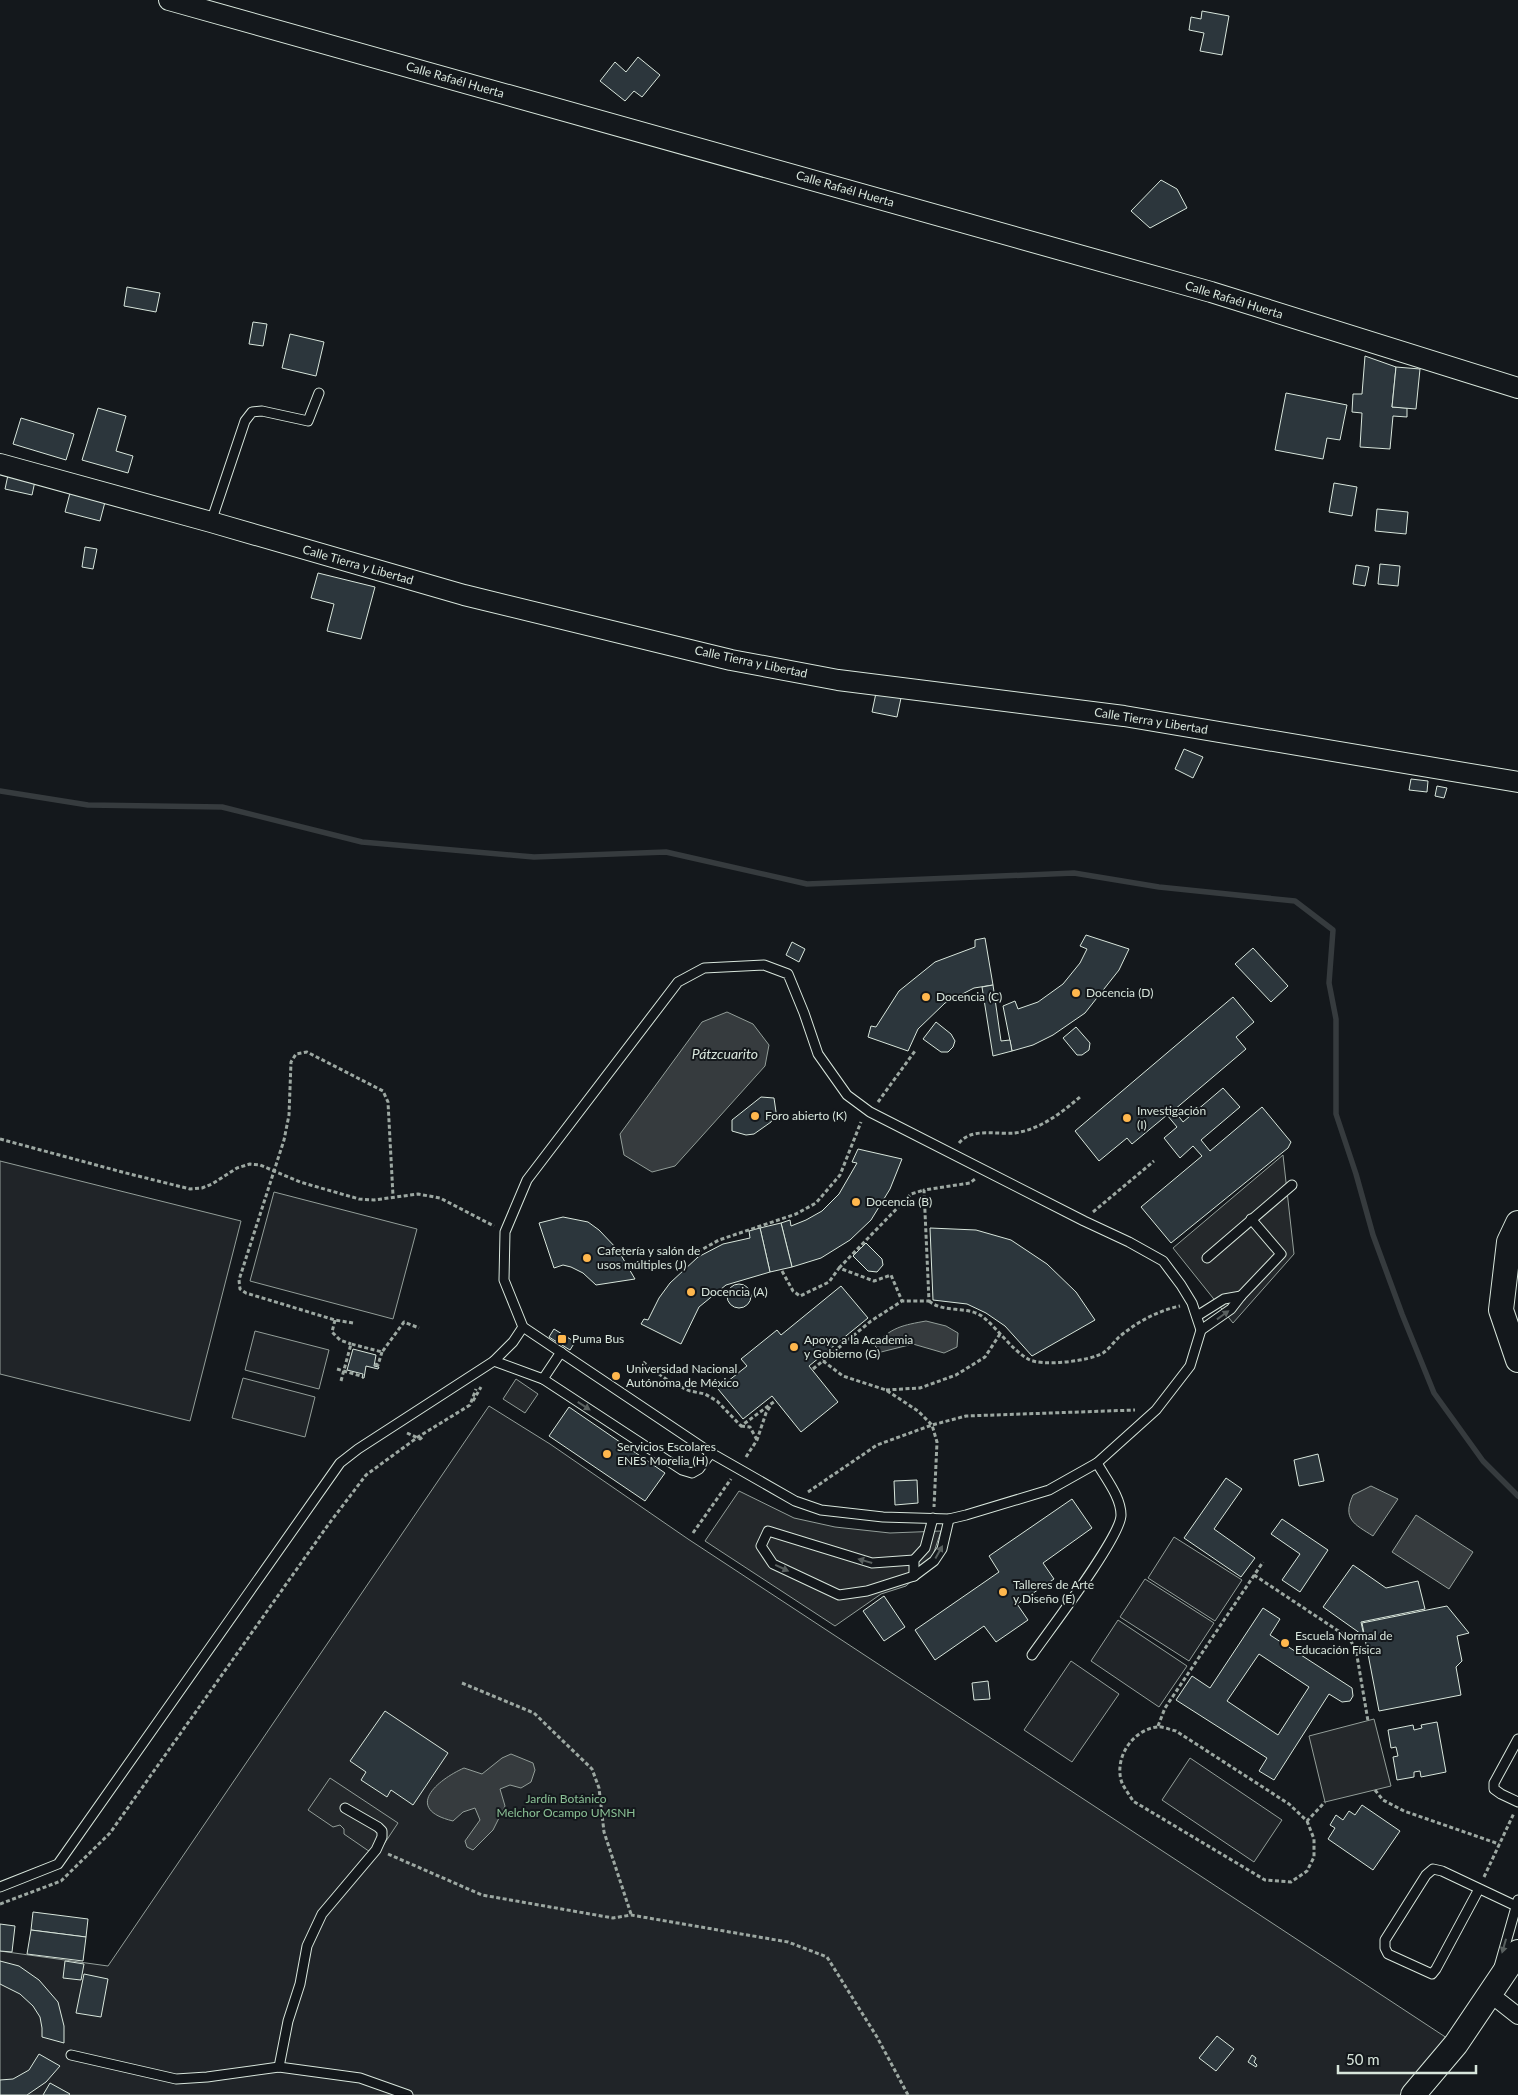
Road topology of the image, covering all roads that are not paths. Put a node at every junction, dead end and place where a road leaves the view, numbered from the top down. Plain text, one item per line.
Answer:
1 (169, 0) edge
2 (1518, 388) edge
3 (320, 393) dead end
4 (0, 464) edge
5 (211, 522) junction
6 (1518, 782) edge
7 (1292, 1185) dead end
8 (1251, 1219) junction
9 (1518, 1222) edge
10 (1207, 1258) dead end
11 (1518, 1263) edge
12 (1240, 1296) junction
13 (1197, 1316) junction
14 (1518, 1326) edge
15 (523, 1327) junction
16 (1202, 1330) junction
17 (560, 1352) junction
18 (1518, 1360) edge
19 (494, 1361) junction
20 (543, 1379) junction
21 (711, 1453) junction
22 (1097, 1463) junction
23 (933, 1518) junction
24 (950, 1519) junction
25 (914, 1560) junction
26 (914, 1576) junction
27 (1032, 1655) dead end
28 (1518, 1739) edge
29 (1518, 1804) edge
30 (345, 1808) dead end
31 (0, 1887) edge
32 (1479, 1889) junction
33 (1517, 1903) edge
34 (1518, 1952) edge
35 (1518, 1972) edge
36 (1495, 1998) junction
37 (1518, 2016) edge
38 (71, 2055) dead end
39 (279, 2068) junction
40 (408, 2095) edge
41 (1414, 2095) edge
42 (1427, 2095) edge

1 - 2 street, Calle Rafaél Huerta
3 - 5 lane
4 - 5 street, Calle Tierra y Libertad
5 - 6 street, Calle Tierra y Libertad
7 - 8 lane
8 - 10 lane
8 - 12 lane
9 - 18 main road
11 - 14 main road
12 - 13 lane
16 -> 12 lane
13 - 15 lane
13 - 16 lane
15 - 17 lane
15 - 19 lane
16 - 22 lane
17 - 20 lane
17 - 21 lane
19 - 20 lane
19 - 31 lane
20 -> 21 lane
21 - 23 lane
22 - 24 lane
22 - 27 lane
23 - 24 lane
23 - 25 lane
26 -> 24 lane
25 - 26 lane
25 -> 26 lane
28 - 29 lane
30 - 39 lane
32 - 32 lane
32 - 33 lane
33 -> 36 lane
34 - 36 main road
35 - 36 main road
36 - 37 street
36 - 41 main road
36 - 42 main road
38 - 39 lane
39 - 40 lane

